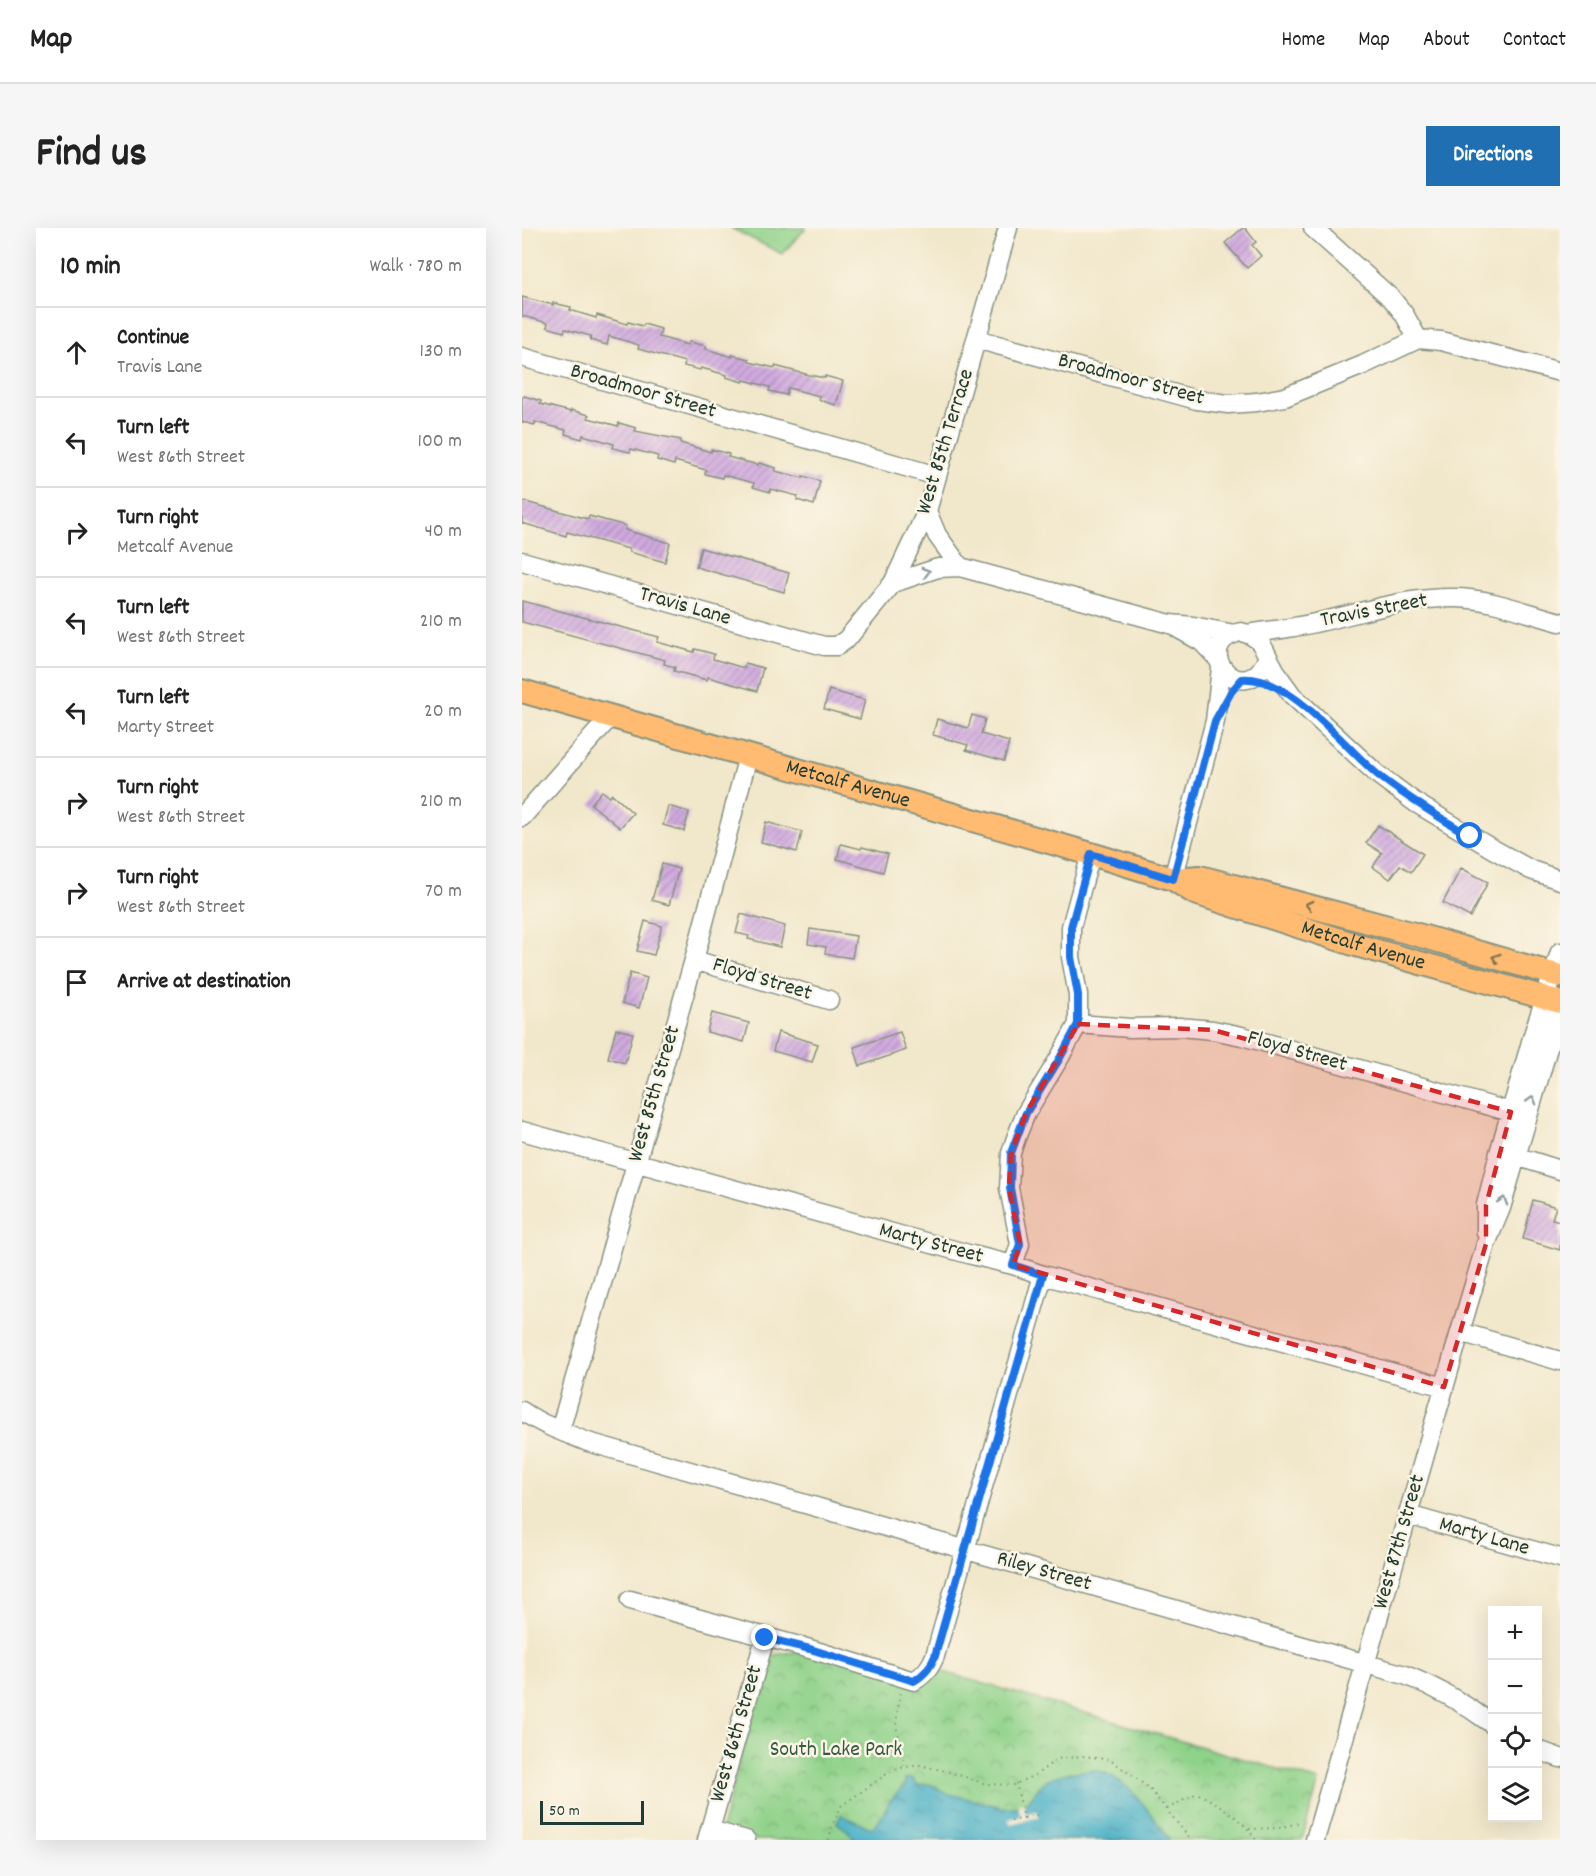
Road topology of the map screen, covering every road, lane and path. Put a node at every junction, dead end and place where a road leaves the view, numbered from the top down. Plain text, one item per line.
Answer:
1 (1008, 228) edge
2 (1313, 228) edge
3 (976, 339) junction
4 (1418, 339) junction
5 (522, 357) edge
6 (1560, 372) edge
7 (937, 476) junction
8 (927, 511) junction
9 (522, 561) edge
10 (960, 567) junction
11 (893, 583) junction
12 (1560, 622) edge
13 (1170, 624) junction
14 (1294, 627) junction
15 (1241, 634) junction
16 (847, 639) joint
17 (1266, 654) junction
18 (1220, 664) junction
19 (1245, 679) junction
20 (522, 691) edge
21 (1292, 695) junction
22 (611, 716) junction
23 (1215, 721) junction
24 (748, 756) junction
25 (522, 816) edge
26 (1091, 854) junction
27 (1173, 879) junction
28 (1560, 880) edge
29 (1560, 952) edge
30 (694, 960) junction
31 (1556, 975) edge
32 (829, 1000) dead end
33 (1555, 1003) edge
34 (1078, 1024) junction
35 (1555, 1042) edge
36 (1510, 1112) junction
37 (522, 1131) edge
38 (1516, 1156) junction
39 (635, 1162) junction
40 (1560, 1170) edge
41 (1486, 1244) junction
42 (1013, 1265) junction
43 (1043, 1275) junction
44 (1460, 1332) junction
45 (1560, 1361) edge
46 (1444, 1387) junction
47 (522, 1411) edge
48 (558, 1430) junction
49 (1408, 1515) junction
50 (965, 1550) junction
51 (1560, 1558) edge
52 (630, 1600) dead end
53 (765, 1638) junction
54 (1364, 1663) junction
55 (900, 1693) dead end
56 (1488, 1721) edge
57 (1542, 1751) edge
58 (1560, 1758) edge
59 (905, 1766) junction
60 (1016, 1784) junction
61 (1167, 1809) junction
62 (1037, 1815) dead end
63 (1024, 1818) junction
64 (1011, 1821) dead end
65 (1302, 1822) dead end
66 (1249, 1829) junction
67 (709, 1835) edge
68 (746, 1840) edge
69 (829, 1840) edge
70 (1191, 1840) edge
71 (1256, 1840) edge
72 (1315, 1840) edge

1 - 3 street, West 85th Terrace
2 - 4 street
3 - 4 street, Broadmoor Street
3 - 7 street, West 85th Terrace
4 - 6 street
5 - 7 street, Broadmoor Street
7 - 8 street, West 85th Terrace
8 - 10 street
8 - 11 street, West 85th Terrace
9 - 16 street, Travis Lane
11 -> 10 street, Travis Street
10 - 13 street, Travis Street
11 - 16 street, West 85th Terrace
12 - 14 street, Travis Street
13 - 15 street, Travis Street
13 - 18 street, Travis Street
14 - 15 street, Travis Street
14 - 17 street, Travis Street
15 - 17 street
15 - 18 street
17 - 19 street
17 - 21 street
18 - 19 street
18 - 23 street
19 - 21 street
19 - 23 street
20 - 22 main road, Metcalf Avenue
21 - 28 street
22 - 24 main road, Metcalf Avenue
22 - 25 street
23 - 27 street
24 - 26 main road, Metcalf Avenue
24 - 30 street, West 85th Street
26 - 27 main road, Metcalf Avenue
26 - 34 street
31 -> 27 main road, Metcalf Avenue
27 - 33 main road, Metcalf Avenue
29 - 31 street, West 87th Street
30 - 32 street, Floyd Street
30 - 39 street, West 85th Street
31 - 33 street, West 87th Street
33 - 35 street, West 87th Street
33 - 36 street, West 87th Street
34 - 36 street, Floyd Street
34 - 42 street
38 -> 35 street, West 87th Street
36 - 41 street, West 87th Street
37 - 39 street, Marty Street
38 - 40 street
41 -> 38 street, West 87th Street
39 - 42 street, Marty Street
39 - 48 street, West 85th Street
41 - 44 street, West 87th Street
42 - 43 street, Marty Street
43 - 46 street, Marty Street
43 - 50 street, West 86th Street
44 - 45 street
44 - 46 street, West 87th Street
46 - 49 street, West 87th Street
47 - 48 street, Riley Street
48 - 50 street, Riley Street
49 - 51 street, Marty Lane
49 - 54 street, West 87th Street
50 - 53 street, West 86th Street
50 - 54 street, Riley Street
52 - 53 street
53 - 67 street, West 86th Street
54 - 56 street, Riley Street
54 - 72 street, West 87th Street
55 - 59 path
57 - 58 street
59 - 60 path
59 - 69 path
60 - 61 path
60 - 63 path
61 - 66 path
61 - 70 path
62 - 63 path
63 - 64 path
65 - 66 path
66 - 71 path
67 - 68 street

